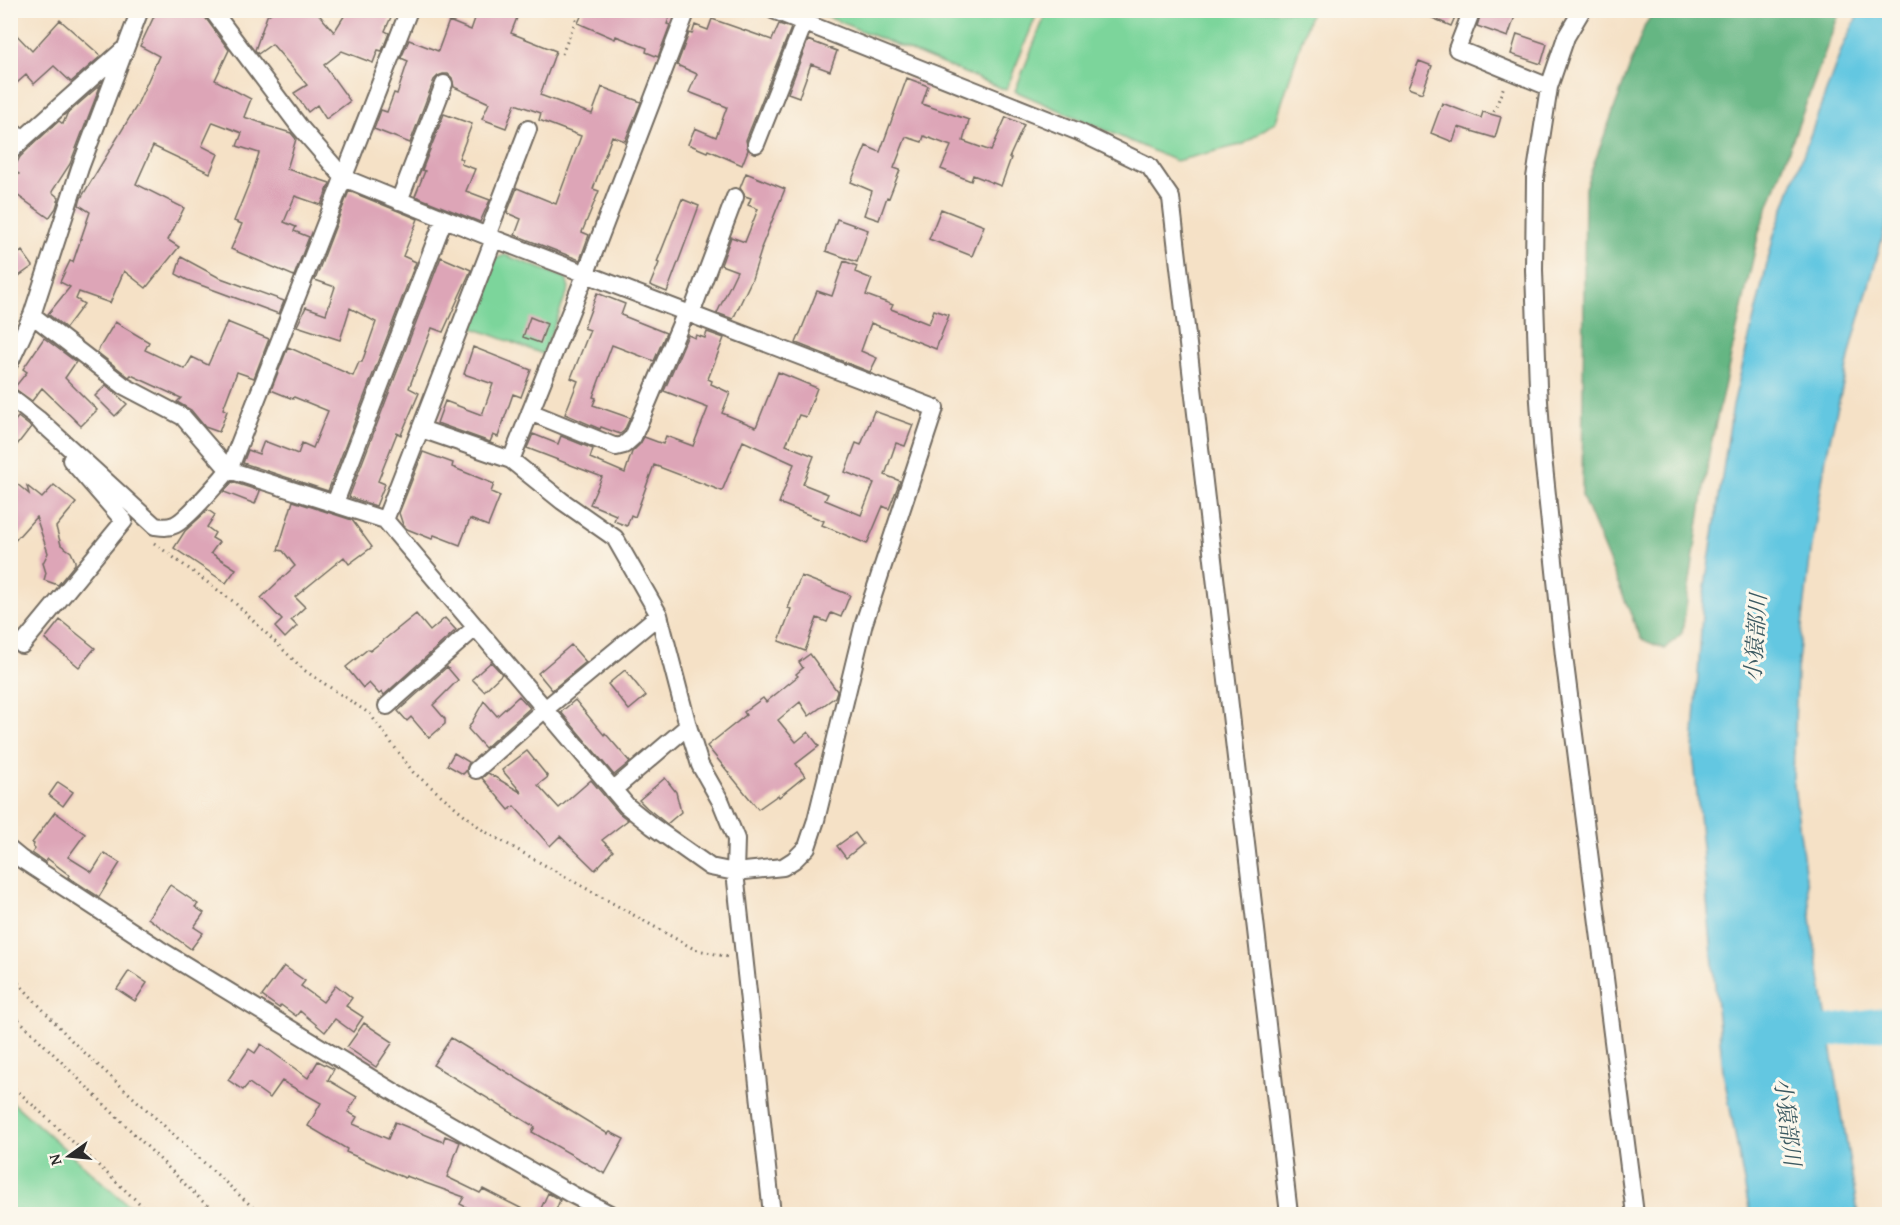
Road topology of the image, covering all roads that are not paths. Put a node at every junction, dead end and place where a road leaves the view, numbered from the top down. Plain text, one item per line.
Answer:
1 (140, 10) edge
2 (212, 10) edge
3 (409, 10) edge
4 (687, 10) edge
5 (773, 10) edge
6 (1472, 10) edge
7 (1582, 10) edge
8 (804, 23) junction
9 (125, 48) junction
10 (444, 84) dead end
11 (1550, 87) junction
12 (528, 129) dead end
13 (14, 141) edge
14 (756, 144) dead end
15 (344, 178) junction
16 (735, 197) dead end
17 (399, 201) junction
18 (444, 219) junction
19 (490, 238) junction
20 (586, 273) junction
21 (688, 313) junction
22 (32, 315) junction
23 (10, 362) edge
24 (10, 397) edge
25 (530, 412) junction
26 (38, 419) junction
27 (421, 429) junction
28 (511, 460) junction
29 (229, 470) junction
30 (335, 503) junction
31 (385, 520) junction
32 (659, 615) junction
33 (476, 627) junction
34 (22, 645) dead end
35 (387, 706) dead end
36 (544, 710) junction
37 (688, 726) junction
38 (476, 770) dead end
39 (613, 790) junction
40 (10, 850) edge
41 (735, 872) junction
42 (610, 1215) edge
43 (771, 1215) edge
44 (1289, 1215) edge
45 (1635, 1215) edge

1 - 9 street
2 - 15 street
3 - 15 street
4 - 20 street
5 - 8 street
6 - 11 street
7 - 11 street
8 - 14 street
8 - 44 street
9 - 13 street
9 - 22 street
10 - 17 street
11 - 45 street
12 - 19 street
15 - 17 street
15 - 29 street
16 - 21 street
17 - 18 street
18 - 19 street
18 - 30 street
19 - 20 street
19 - 27 street
20 - 21 street
20 - 25 street
21 - 25 street
21 - 41 street
22 - 23 street
22 - 29 street
24 - 26 street
25 - 28 street
26 - 29 street
26 - 34 street
27 - 28 street
27 - 31 street
28 - 32 street
29 - 30 street
30 - 31 street
31 - 33 street
32 - 36 street
32 - 37 street
33 - 35 street
33 - 36 street
36 - 38 street
36 - 39 street
37 - 39 street
37 - 41 street
39 - 41 street
40 - 42 street
41 - 43 street

